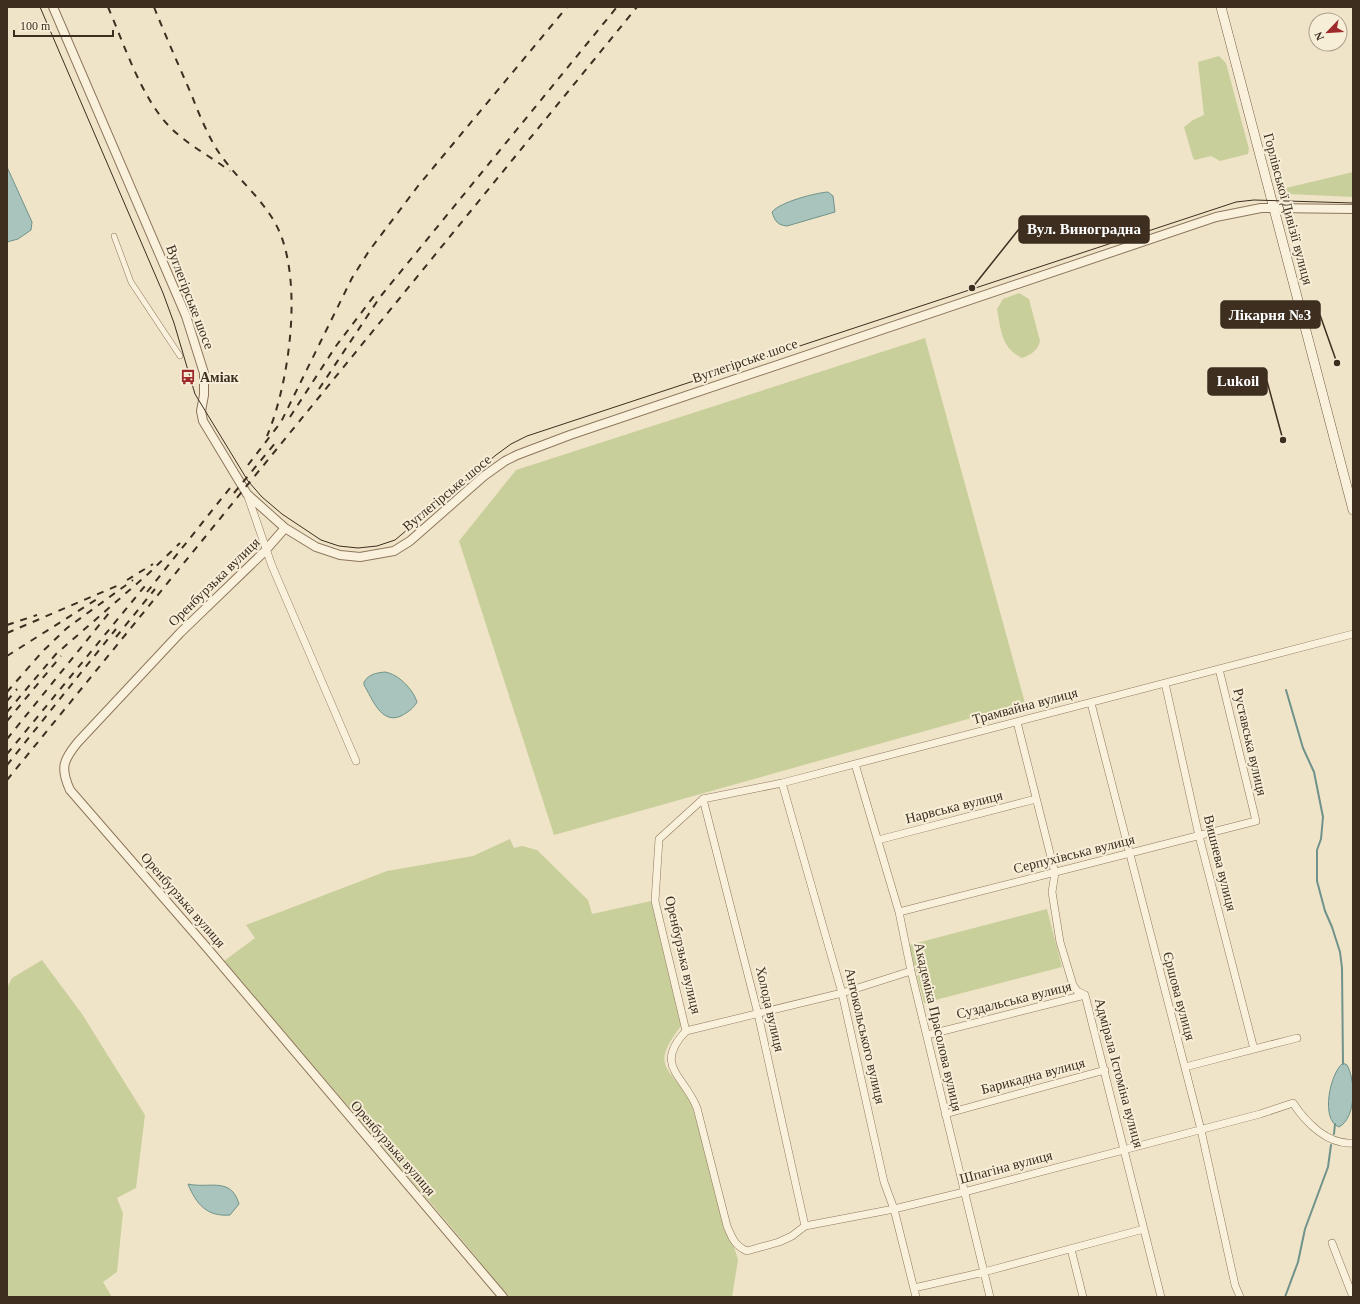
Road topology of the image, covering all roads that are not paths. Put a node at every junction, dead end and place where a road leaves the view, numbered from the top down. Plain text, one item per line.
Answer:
1 (53, 7) edge
2 (1221, 7) edge
3 (1273, 208) junction
4 (1353, 209) edge
5 (114, 236) dead end
6 (180, 356) dead end
7 (247, 494) junction
8 (1353, 510) edge
9 (285, 528) junction
10 (265, 551) junction
11 (1353, 634) edge
12 (1219, 669) junction
13 (1165, 683) junction
14 (1091, 702) junction
15 (1017, 722) junction
16 (356, 761) dead end
17 (855, 764) junction
18 (782, 783) junction
19 (703, 799) junction
20 (1036, 799) junction
21 (1256, 821) joint
22 (1199, 836) junction
23 (878, 840) junction
24 (1129, 854) junction
25 (1055, 873) junction
26 (899, 912) junction
27 (911, 971) junction
28 (842, 993) junction
29 (1085, 995) junction
30 (758, 1014) junction
31 (686, 1031) junction
32 (927, 1035) junction
33 (1297, 1038) dead end
34 (1254, 1049) junction
35 (1185, 1067) junction
36 (1105, 1070) junction
37 (945, 1114) junction
38 (1201, 1130) junction
39 (1353, 1143) edge
40 (1125, 1150) junction
41 (964, 1192) junction
42 (894, 1208) junction
43 (805, 1226) junction
44 (1144, 1229) junction
45 (732, 1238) joint
46 (1332, 1243) dead end
47 (1071, 1249) junction
48 (984, 1272) junction
49 (914, 1288) junction
50 (503, 1297) edge
51 (916, 1297) edge
52 (990, 1297) edge
53 (1083, 1297) edge
54 (1161, 1297) edge
55 (1240, 1297) edge
56 (1353, 1297) edge

1 - 7 street, Вуглегірське шосе
2 - 3 main road, Горлівської Дивізії вулиця
3 - 4 street, Вуглегірське шосе
3 - 8 main road, Горлівської Дивізії вулиця
3 - 9 street, Вуглегірське шосе
5 - 6 street
7 - 9 street, Вуглегірське шосе
7 - 10 street
9 - 10 street, Оренбурзька вулиця
10 - 16 street
10 - 50 street, Оренбурзька вулиця
11 - 12 street, Трамвайна вулиця
12 - 13 street, Трамвайна вулиця
12 - 21 street, Руставська вулиця
13 - 14 street, Трамвайна вулиця
13 - 22 street, Вишнева вулиця
14 - 15 street, Трамвайна вулиця
14 - 24 street, Єршова вулиця
15 - 17 street, Трамвайна вулиця
15 - 20 street, Адмірала Істоміна вулиця
17 - 18 street, Трамвайна вулиця
17 - 23 street, Академіка Прасолова вулиця
18 - 19 street, Трамвайна вулиця
18 - 28 street, Антокольського вулиця
19 - 30 street, Холода вулиця
19 - 31 street, Оренбурзька вулиця
20 - 23 street, Нарвська вулиця
20 - 25 street, Адмірала Істоміна вулиця
21 - 22 street, Серпухівська вулиця
22 - 24 street, Серпухівська вулиця
22 - 34 street, Вишнева вулиця
23 - 26 street, Академіка Прасолова вулиця
24 - 25 street, Серпухівська вулиця
24 - 35 street, Єршова вулиця
25 - 26 street, Серпухівська вулиця
25 - 29 street, Адмірала Істоміна вулиця
26 - 27 street, Академіка Прасолова вулиця
27 - 28 street
27 - 32 street, Академіка Прасолова вулиця
28 - 30 street
28 - 42 street, Антокольського вулиця
29 - 32 street, Суздальська вулиця
29 - 36 street, Адмірала Істоміна вулиця
30 - 31 street
30 - 43 street, Холода вулиця
31 - 45 street, Оренбурзька вулиця
32 - 37 street, Академіка Прасолова вулиця
33 - 34 street
34 - 35 street
35 - 38 street, Єршова вулиця
36 - 37 street, Барикадна вулиця
36 - 40 street, Адмірала Істоміна вулиця
37 - 41 street, Академіка Прасолова вулиця
38 - 39 street, Шпагіна вулиця
38 - 40 street, Шпагіна вулиця
38 - 55 street, Єршова вулиця
40 - 41 street, Шпагіна вулиця
40 - 44 street, Адмірала Істоміна вулиця
41 - 42 street, Шпагіна вулиця
41 - 48 street, Академіка Прасолова вулиця
42 - 43 street, Шпагіна вулиця
42 - 49 street, Антокольського вулиця
43 - 45 street, Шпагіна вулиця
44 - 47 street
44 - 54 street, Адмірала Істоміна вулиця
46 - 56 street
47 - 48 street
47 - 53 street
48 - 49 street
48 - 52 street, Академіка Прасолова вулиця
49 - 51 street, Антокольського вулиця

